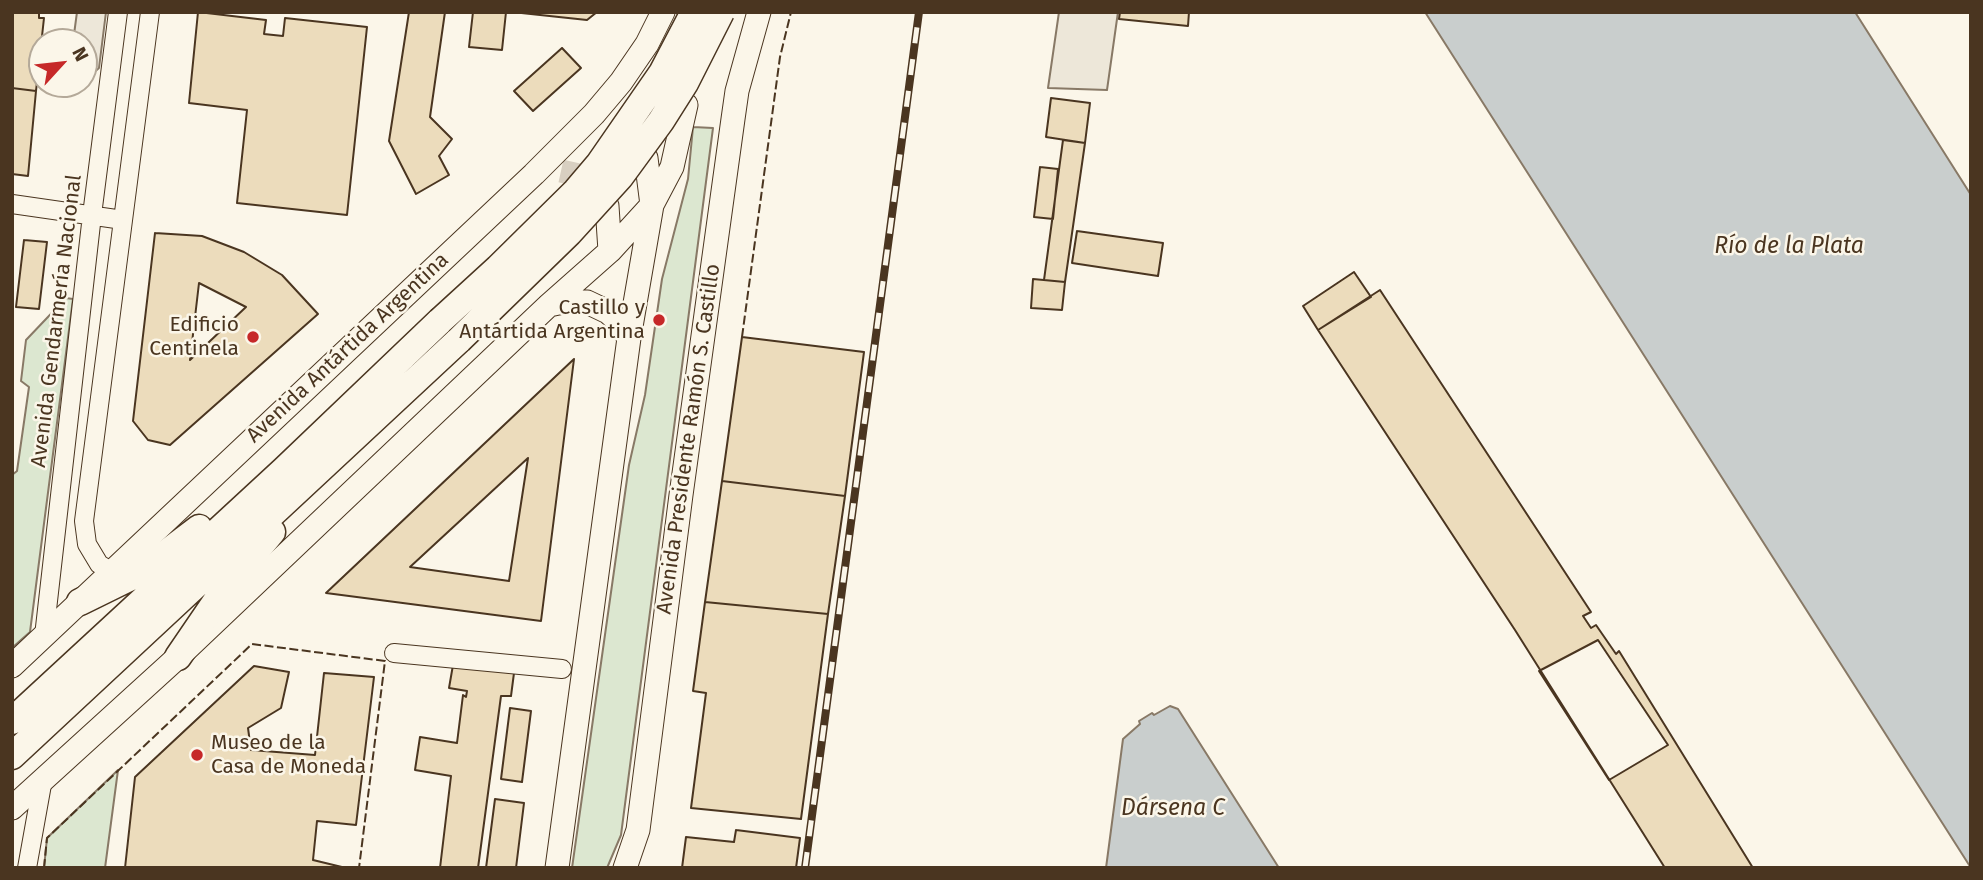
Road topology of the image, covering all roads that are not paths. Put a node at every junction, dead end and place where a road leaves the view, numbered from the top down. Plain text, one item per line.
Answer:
1 (118, 12) edge
2 (150, 12) edge
3 (694, 12) edge
4 (721, 12) edge
5 (759, 12) edge
6 (662, 19) edge
7 (686, 105) dead end
8 (646, 158) dead end
9 (561, 171) tunnel mouth
10 (534, 174) junction
11 (12, 204) edge
12 (652, 205) junction
13 (607, 206) dead end
14 (92, 215) junction
15 (123, 220) junction
16 (610, 251) junction
17 (549, 305) junction
18 (629, 338) junction
19 (370, 421) junction
20 (284, 470) junction
21 (112, 572) junction
22 (80, 602) junction
23 (44, 636) junction
24 (394, 653) dead end
25 (178, 657) junction
26 (12, 666) edge
27 (562, 669) dead end
28 (12, 721) edge
29 (12, 756) edge
30 (43, 779) junction
31 (12, 808) edge
32 (27, 868) edge
33 (557, 868) edge
34 (625, 868) edge

1 - 14 street, Avenida Gendarmería Nacional
2 - 15 street
3 - 20 highway, bridge
4 - 19 highway, bridge
5 - 34 main road, Avenida Presidente Ramón S. Castillo
6 - 10 main road, Avenida Antártida Argentina
7 - 12 main road
8 - 12 main road
9 - 10 main road
10 - 21 main road, Avenida Antártida Argentina
11 - 14 street
12 - 16 main road
12 - 18 main road
13 - 16 main road
14 - 15 street
14 - 23 street, Avenida Gendarmería Nacional
15 - 21 street
16 - 17 main road
17 - 18 main road
17 - 25 main road
18 - 33 main road
19 - 25 highway
19 - 29 highway
20 - 22 highway
20 - 28 highway
21 - 22 main road, Avenida Antártida Argentina
22 - 23 main road, Avenida Antártida Argentina
23 - 26 main road, Avenida Antártida Argentina
24 - 27 street
25 - 30 main road
30 - 31 main road
30 - 32 street

